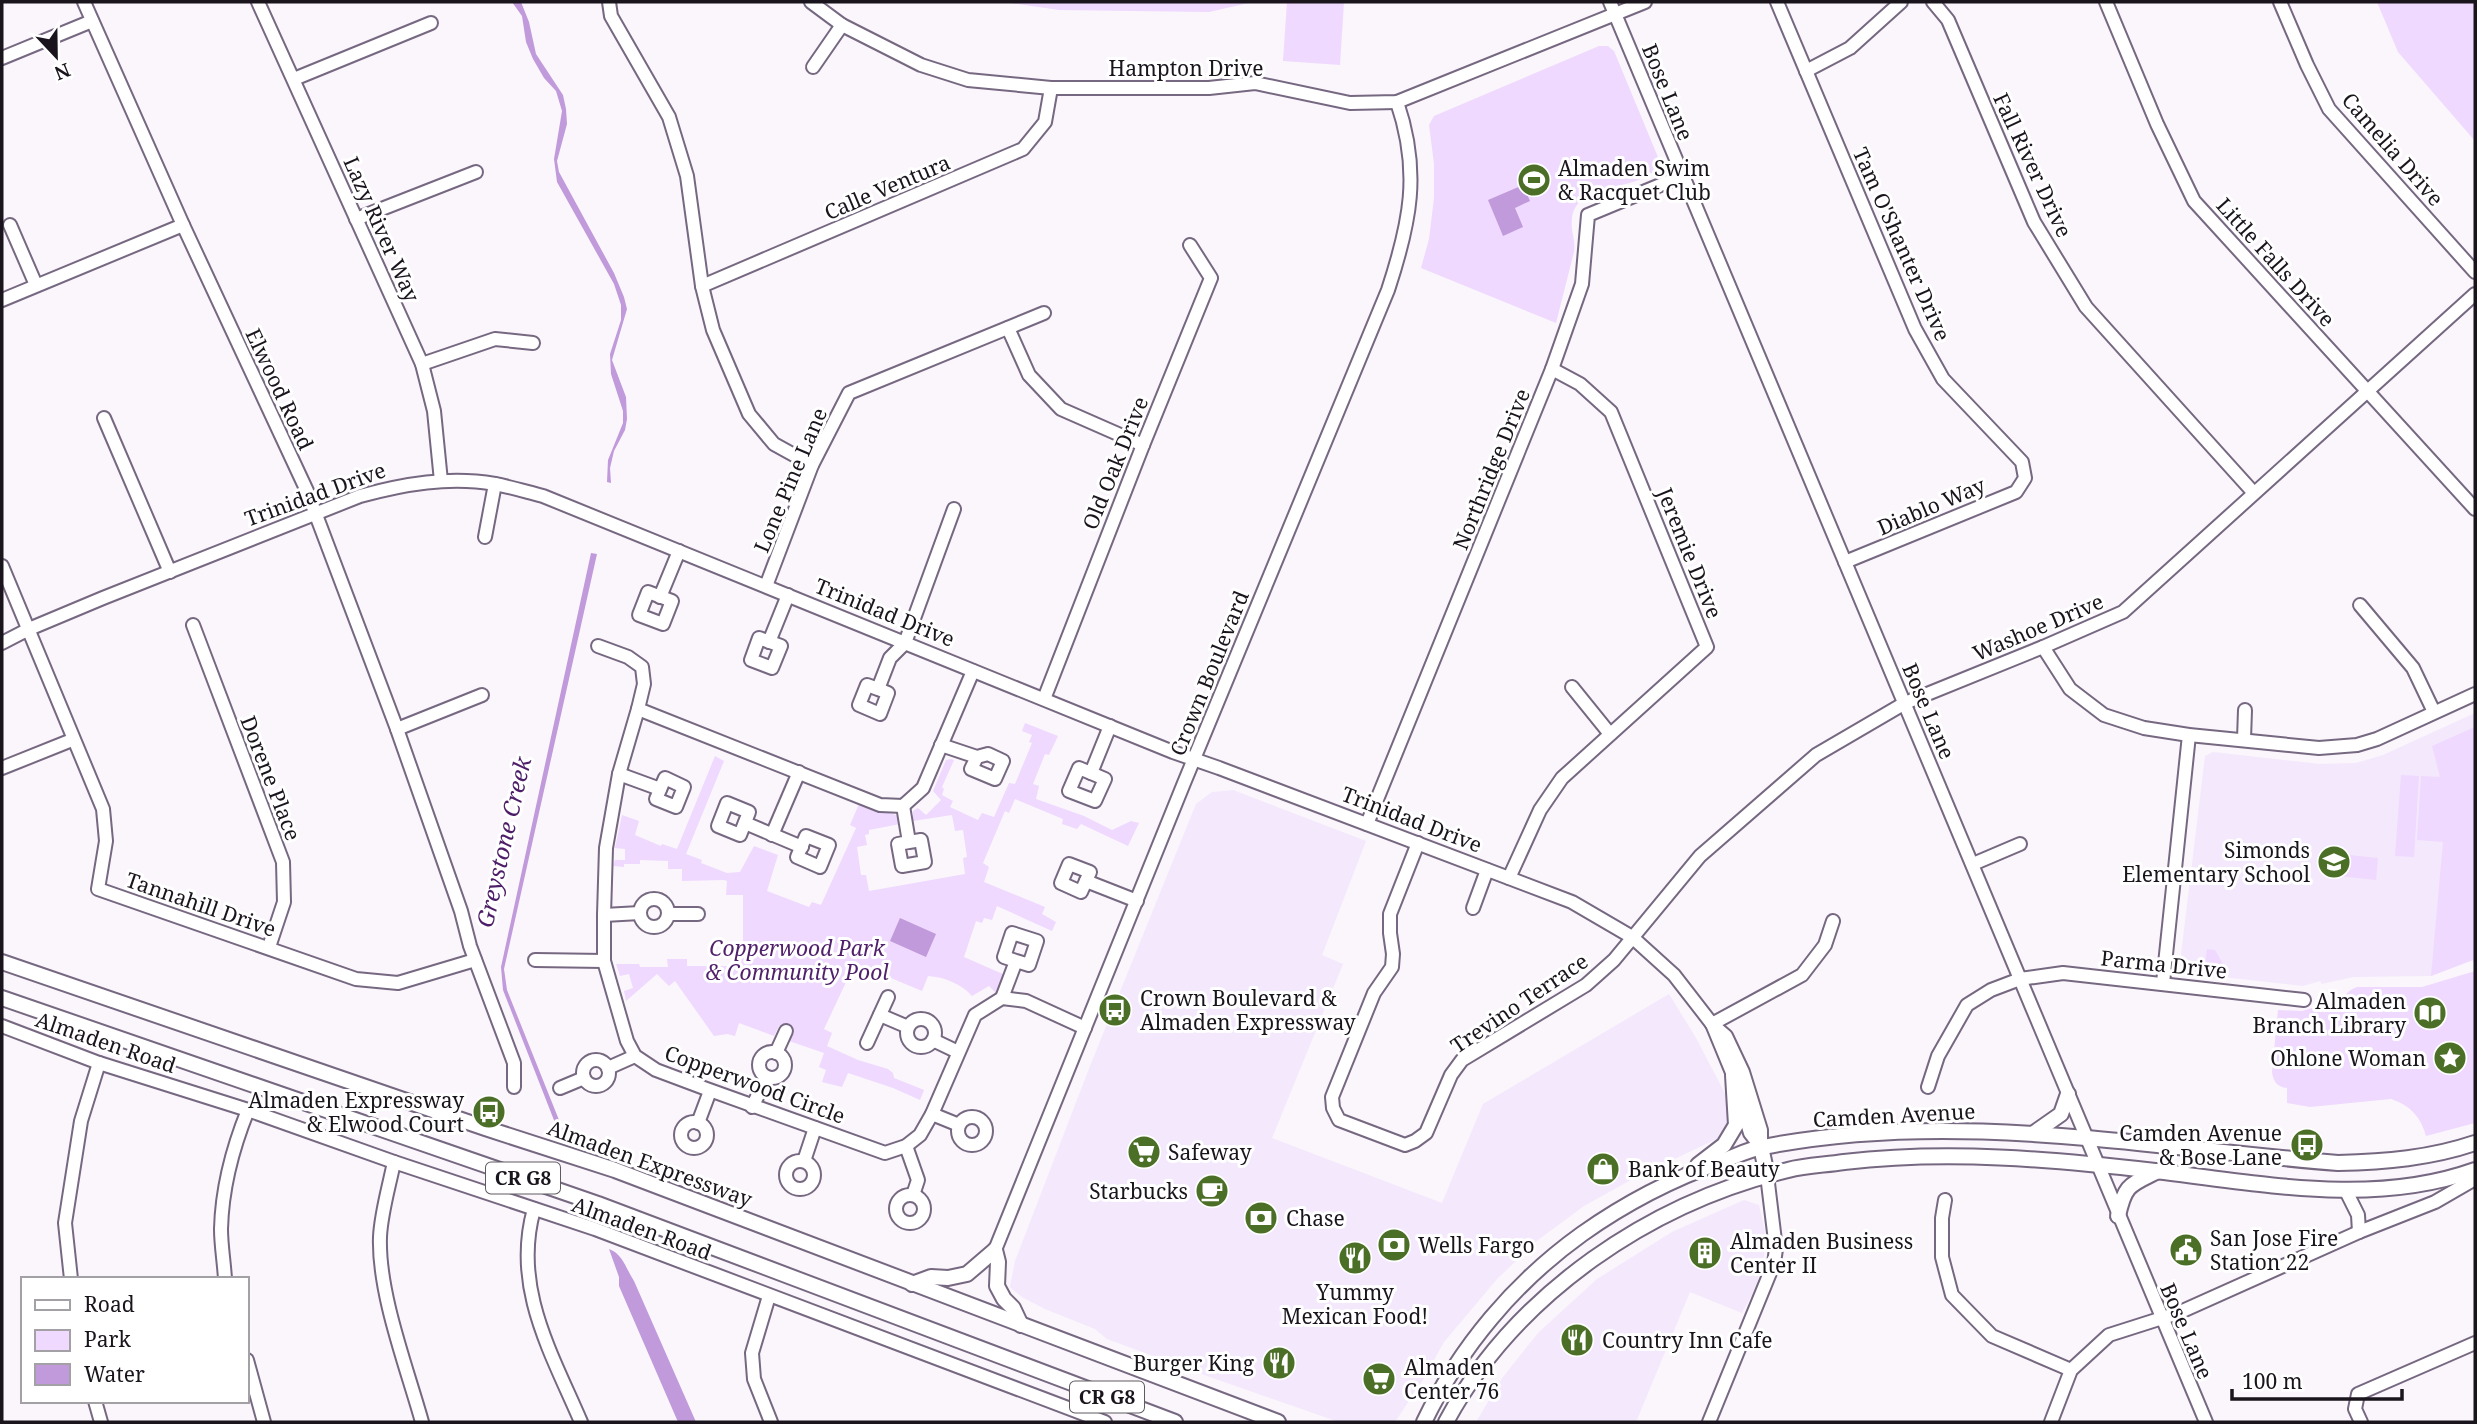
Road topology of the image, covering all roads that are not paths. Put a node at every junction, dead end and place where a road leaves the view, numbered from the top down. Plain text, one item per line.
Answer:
1 (84, 2) edge
2 (258, 2) edge
3 (609, 2) edge
4 (811, 2) edge
5 (1610, 2) edge
6 (1645, 2) edge
7 (1777, 2) edge
8 (1901, 2) edge
9 (1933, 2) edge
10 (2106, 2) edge
11 (2280, 2) edge
12 (1615, 15) junction
13 (92, 21) junction
14 (430, 23) dead end
15 (842, 25) junction
16 (2, 58) edge
17 (813, 67) dead end
18 (1806, 71) junction
19 (294, 79) junction
20 (1051, 88) junction
21 (1397, 102) junction
22 (476, 172) dead end
23 (1682, 176) junction
24 (356, 219) junction
25 (10, 225) dead end
26 (183, 225) junction
27 (1190, 245) dead end
28 (2475, 272) edge
29 (36, 285) junction
30 (702, 286) junction
31 (2475, 295) edge
32 (2, 300) edge
33 (1044, 313) dead end
34 (1008, 328) junction
35 (533, 343) dead end
36 (422, 364) junction
37 (1552, 369) junction
38 (2368, 393) junction
39 (104, 418) dead end
40 (1143, 445) junction
41 (812, 465) junction
42 (2025, 478) joint
43 (441, 481) junction
44 (495, 484) junction
45 (2253, 492) junction
46 (954, 509) dead end
47 (2475, 509) edge
48 (314, 514) junction
49 (485, 537) dead end
50 (680, 551) junction
51 (1845, 562) junction
52 (2, 566) edge
53 (170, 572) junction
54 (766, 586) junction
55 (788, 595) junction
56 (660, 597) dead end
57 (2360, 605) dead end
58 (193, 625) dead end
59 (29, 629) junction
60 (769, 642) dead end
61 (2, 643) edge
62 (905, 643) junction
63 (598, 646) dead end
64 (2043, 647) junction
65 (973, 671) junction
66 (1572, 688) dead end
67 (878, 689) dead end
68 (2475, 694) edge
69 (482, 695) dead end
70 (1044, 699) junction
71 (1905, 703) junction
72 (638, 709) junction
73 (2245, 710) dead end
74 (2434, 712) junction
75 (1110, 726) junction
76 (397, 729) junction
77 (1610, 734) junction
78 (2189, 735) junction
79 (2244, 739) junction
80 (72, 740) junction
81 (941, 745) junction
82 (977, 757) dead end
83 (1194, 759) junction
84 (2, 768) edge
85 (799, 772) junction
86 (1091, 773) dead end
87 (619, 774) junction
88 (694, 802) dead end
89 (903, 806) junction
90 (745, 823) dead end
91 (1367, 824) junction
92 (772, 835) junction
93 (909, 842) dead end
94 (1418, 843) junction
95 (2020, 844) dead end
96 (802, 847) dead end
97 (1973, 864) junction
98 (1487, 870) junction
99 (1509, 878) junction
100 (1086, 881) dead end
101 (1137, 901) junction
102 (1473, 908) dead end
103 (640, 913) junction
104 (668, 914) junction
105 (604, 915) junction
106 (698, 915) dead end
107 (1833, 921) dead end
108 (1632, 937) junction
109 (269, 947) junction
110 (475, 960) junction
111 (535, 960) dead end
112 (604, 961) junction
113 (1016, 961) dead end
114 (2, 962) edge
115 (2020, 979) junction
116 (2163, 983) junction
117 (888, 997) dead end
118 (2, 998) edge
119 (1002, 998) junction
120 (2304, 1000) dead end
121 (880, 1014) junction
122 (1712, 1024) junction
123 (2, 1026) edge
124 (908, 1027) junction
125 (1085, 1028) junction
126 (786, 1031) dead end
127 (933, 1040) junction
128 (867, 1043) dead end
129 (958, 1052) junction
130 (776, 1053) junction
131 (635, 1056) junction
132 (99, 1063) junction
133 (608, 1068) junction
134 (1734, 1075) junction
135 (767, 1077) junction
136 (584, 1078) junction
137 (513, 1087) dead end
138 (1928, 1087) dead end
139 (560, 1088) dead end
140 (710, 1091) junction
141 (2068, 1094) junction
142 (752, 1107) junction
143 (248, 1110) junction
144 (932, 1114) junction
145 (698, 1123) junction
146 (959, 1125) junction
147 (815, 1128) junction
148 (2034, 1133) junction
149 (2086, 1136) junction
150 (985, 1137) junction
151 (997, 1143) dead end
152 (2475, 1143) edge
153 (906, 1146) junction
154 (1761, 1147) junction
155 (804, 1161) junction
156 (394, 1162) junction
157 (2097, 1164) junction
158 (2475, 1170) edge
159 (2158, 1171) junction
160 (1686, 1174) junction
161 (1767, 1175) junction
162 (2475, 1179) edge
163 (2346, 1191) junction
164 (914, 1195) junction
165 (1945, 1199) dead end
166 (534, 1209) junction
167 (2118, 1216) junction
168 (2359, 1232) junction
169 (995, 1250) junction
170 (71, 1277) edge
171 (225, 1277) edge
172 (912, 1284) junction
173 (769, 1296) junction
174 (2160, 1318) junction
175 (1021, 1325) junction
176 (2475, 1343) edge
177 (248, 1364) edge
178 (2071, 1370) junction
179 (96, 1403) edge
180 (101, 1422) edge
181 (264, 1422) edge
182 (422, 1422) edge
183 (581, 1422) edge
184 (771, 1422) edge
185 (1105, 1422) edge
186 (1175, 1422) edge
187 (1278, 1422) edge
188 (1424, 1422) edge
189 (1446, 1422) edge
190 (1709, 1422) edge
191 (2051, 1422) edge
192 (2206, 1422) edge
193 (2361, 1422) edge

1 - 13 street, Elwood Road
2 - 19 street, Lazy River Way
3 - 30 street
4 - 15 street, Hampton Drive
5 - 12 street, Bose Lane
6 - 12 street, Hampton Drive
7 - 18 street, Tam O'Shanter Drive
8 - 18 street
9 - 45 street, Fall River Drive
10 - 38 street, Little Falls Drive
11 - 28 street, Camelia Drive
12 - 21 street, Hampton Drive
12 - 23 street, Bose Lane
13 - 16 street
13 - 26 street, Elwood Road
14 - 19 street
15 - 17 street
15 - 20 street, Hampton Drive
18 - 42 street, Tam O'Shanter Drive
19 - 24 street, Lazy River Way
20 - 21 street, Hampton Drive
20 - 30 street, Calle Ventura
21 - 83 street, Crown Boulevard
22 - 24 street
23 - 37 street, Northridge Drive
23 - 51 street, Bose Lane
24 - 36 street, Lazy River Way
25 - 29 street
26 - 29 street
26 - 48 street, Elwood Road
27 - 40 street, Old Oak Drive
29 - 32 street
30 - 41 street
31 - 38 street, Washoe Drive
33 - 34 street, Lone Pine Lane
34 - 40 street
34 - 41 street, Lone Pine Lane
35 - 36 street
36 - 43 street, Lazy River Way
37 - 77 street, Jeremie Drive
37 - 91 street, Northridge Drive
38 - 45 street, Washoe Drive
38 - 47 street, Little Falls Drive
39 - 53 street
40 - 70 street, Old Oak Drive
41 - 54 street, Lone Pine Lane
42 - 51 street, Diablo Way
43 - 44 street, Trinidad Drive
43 - 48 street, Trinidad Drive
44 - 49 street
44 - 50 street, Trinidad Drive
45 - 64 street, Washoe Drive
46 - 62 street
48 - 53 street, Trinidad Drive
48 - 76 street, Elwood Road
50 - 54 street, Trinidad Drive
50 - 56 street
51 - 71 street, Bose Lane
52 - 59 street, Tannahill Drive
53 - 59 street, Trinidad Drive
54 - 55 street, Trinidad Drive
55 - 60 street
55 - 62 street, Trinidad Drive
57 - 74 street
58 - 109 street, Dorene Place
59 - 61 street, Trinidad Drive
59 - 80 street, Tannahill Drive
62 - 65 street, Trinidad Drive
62 - 67 street
63 - 72 street, Copperwood Circle
64 - 71 street, Washoe Drive
64 - 78 street
65 - 70 street, Trinidad Drive
65 - 81 street
66 - 77 street
68 - 74 street
69 - 76 street
70 - 75 street, Trinidad Drive
71 - 97 street, Bose Lane
71 - 108 street, Washoe Drive
72 - 85 street
72 - 87 street, Copperwood Circle
73 - 79 street
74 - 79 street
75 - 83 street, Trinidad Drive
75 - 86 street
76 - 110 street, Elwood Road
77 - 99 street, Jeremie Drive
78 - 79 street
78 - 116 street
80 - 84 street
80 - 109 street, Tannahill Drive
81 - 82 street
81 - 89 street
83 - 91 street, Trinidad Drive
83 - 101 street, Crown Boulevard
85 - 89 street
85 - 92 street
87 - 88 street
87 - 105 street, Copperwood Circle
89 - 93 street
90 - 92 street
91 - 94 street, Trinidad Drive
92 - 96 street
94 - 98 street, Trinidad Drive
94 - 108 street, Trevino Terrace
95 - 97 street
97 - 115 street, Bose Lane
98 - 99 street, Trinidad Drive
98 - 102 street
99 - 108 street, Trinidad Drive
100 - 101 street
101 - 125 street, Crown Boulevard
103 - 104 street
103 - 104 street
103 - 105 street
104 - 106 street
105 - 112 street, Copperwood Circle
107 - 122 street
108 - 122 street, Trinidad Drive
109 - 110 street, Tannahill Drive
110 - 137 street, Elwood Road
111 - 112 street
112 - 131 street, Copperwood Circle
113 - 119 street
114 - 172 main road, Almaden Expressway / CR G8
115 - 116 street, Parma Drive
115 - 138 street, Parma Drive
115 - 141 street, Bose Lane
116 - 120 street, Parma Drive
117 - 121 street
118 - 186 main road, CR G8
119 - 125 street
119 - 129 street
121 - 124 street
121 - 128 street
122 - 134 street, Trinidad Drive
122 - 154 street, Trinidad Drive
123 - 132 street, Almaden Road
124 - 127 street
124 - 127 street
125 - 169 street, Crown Boulevard
126 - 130 street
127 - 129 street
129 - 144 street
130 - 135 street
130 - 135 street
131 - 133 street
131 - 140 street, Copperwood Circle
132 - 143 street, Almaden Road
132 - 170 street
133 - 136 street
133 - 136 street
134 - 154 street, Trinidad Drive
134 - 160 main road
135 - 142 street
136 - 139 street
140 - 142 street, Copperwood Circle
140 - 145 street
141 - 148 main road
141 - 149 street, Bose Lane
142 - 147 street, Copperwood Circle
143 - 156 street, Almaden Road
143 - 171 street
144 - 146 street
144 - 153 street
145 - 145 street
146 - 150 street
146 - 150 street
147 - 153 street, Copperwood Circle
147 - 155 street
148 - 149 main road, Camden Avenue
148 - 154 main road, Camden Avenue
149 - 152 main road, Camden Avenue
149 - 157 street, Bose Lane
150 - 151 street
153 - 164 street
154 - 160 main road, Camden Avenue
154 - 161 main road, Trinidad Drive
155 - 155 street
156 - 166 street, Almaden Road
156 - 182 street
157 - 159 main road, Camden Avenue
157 - 161 main road, Camden Avenue
157 - 167 street, Bose Lane
158 - 163 main road, Camden Avenue
159 - 163 main road, Camden Avenue
159 - 167 main road
160 - 188 main road, Camden Avenue
161 - 189 main road, Camden Avenue
161 - 190 street, Trinidad Drive
162 - 168 street
163 - 168 street
164 - 164 street
165 - 178 street
166 - 173 street, Almaden Road
166 - 183 street
167 - 174 street, Bose Lane
168 - 174 street
169 - 172 main road
169 - 175 main road
172 - 175 main road, Almaden Expressway / CR G8
173 - 184 street
173 - 185 street, Almaden Road
174 - 178 street
174 - 192 street, Bose Lane
175 - 187 main road, Almaden Expressway / CR G8
176 - 193 street
177 - 181 street
178 - 191 street
179 - 180 street

